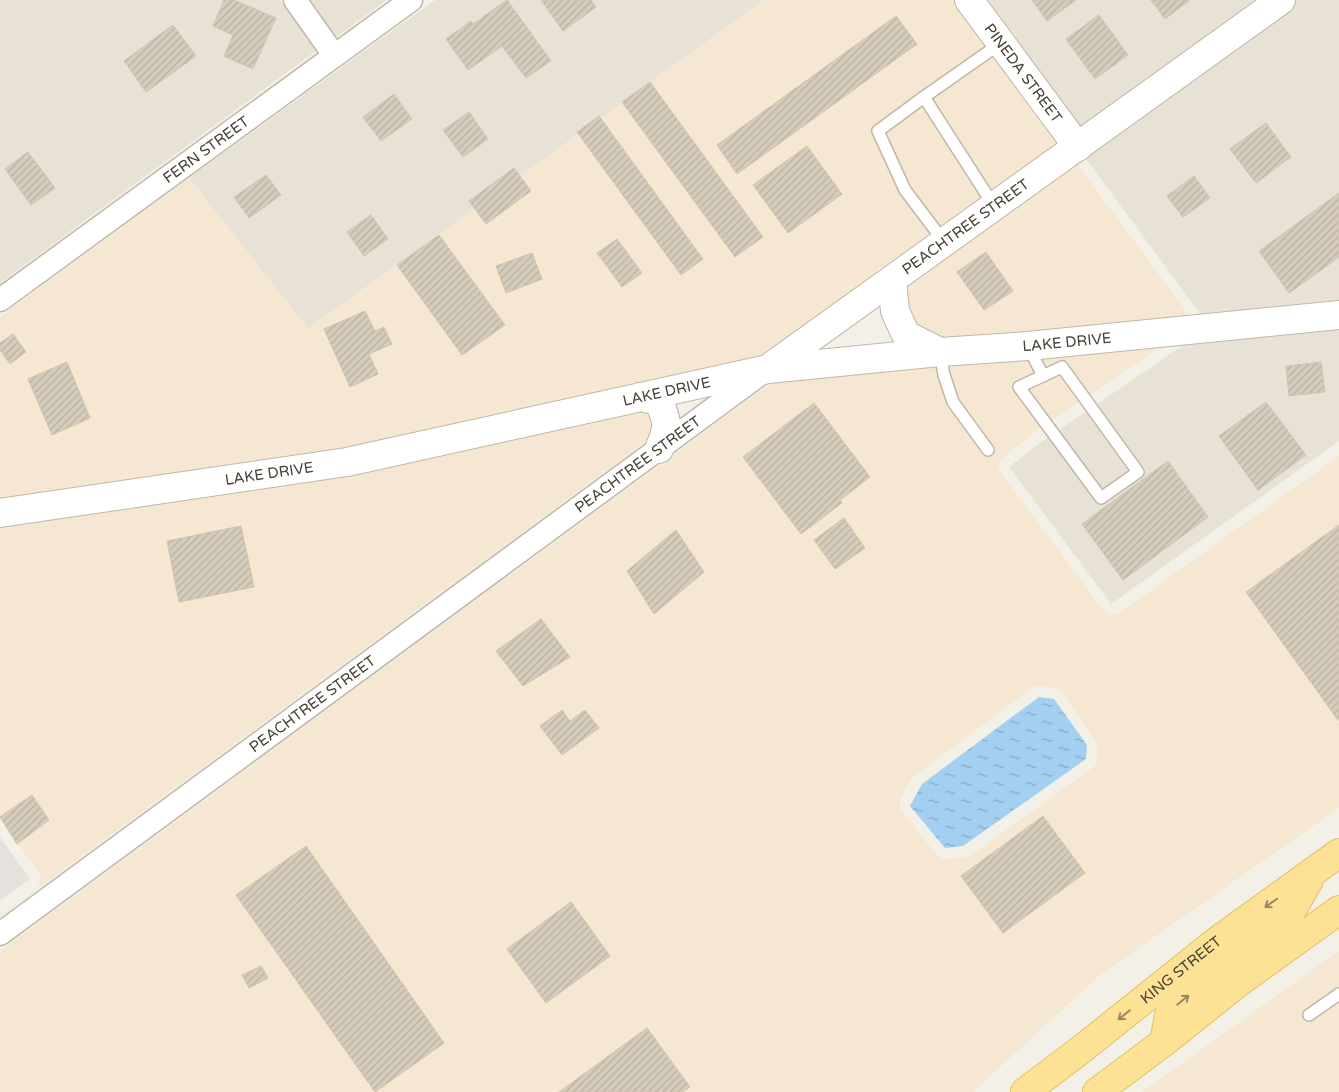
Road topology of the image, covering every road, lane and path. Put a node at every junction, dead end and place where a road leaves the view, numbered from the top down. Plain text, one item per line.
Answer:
1 (295, 0) edge
2 (411, 0) edge
3 (969, 0) edge
4 (1281, 0) edge
5 (1001, 43) junction
6 (334, 55) junction
7 (924, 97) junction
8 (1078, 147) junction
9 (994, 206) junction
10 (945, 242) junction
11 (892, 280) junction
12 (0, 300) edge
13 (1333, 312) edge
14 (1028, 346) junction
15 (940, 352) junction
16 (768, 368) junction
17 (1043, 376) junction
18 (640, 397) junction
19 (659, 449) junction
20 (988, 450) dead end
21 (0, 513) edge
22 (1339, 853) edge
23 (1312, 874) junction
24 (1339, 910) edge
25 (0, 934) edge
26 (1339, 994) edge
27 (1309, 1015) dead end
28 (1164, 1042) junction
29 (1078, 1052) junction
30 (1025, 1092) edge
31 (1051, 1092) edge
32 (1097, 1092) edge

1 - 6 street
2 - 6 street, FERN STREET
3 - 5 street, PINEDA STREET
4 - 8 street, PEACHTREE STREET
5 - 7 lane
5 - 8 street, PINEDA STREET
6 - 12 street, FERN STREET
7 - 9 lane
7 - 10 lane
8 - 9 street, PEACHTREE STREET
9 - 10 street, PEACHTREE STREET
10 - 11 street, PEACHTREE STREET
11 - 15 street
11 - 16 street, PEACHTREE STREET
13 - 14 street, LAKE DRIVE
14 - 15 street, LAKE DRIVE
14 - 17 lane
15 - 16 street, LAKE DRIVE
15 - 20 lane
16 - 18 street, LAKE DRIVE
16 - 19 street, PEACHTREE STREET
17 - 17 lane
18 - 19 street
18 - 21 street, LAKE DRIVE
19 - 25 street, PEACHTREE STREET
22 - 23 main road, KING STREET
28 -> 23 main road
23 -> 29 main road, KING STREET
24 - 28 main road
26 - 27 lane
28 - 32 main road
29 - 30 main road, KING STREET
29 - 31 main road

